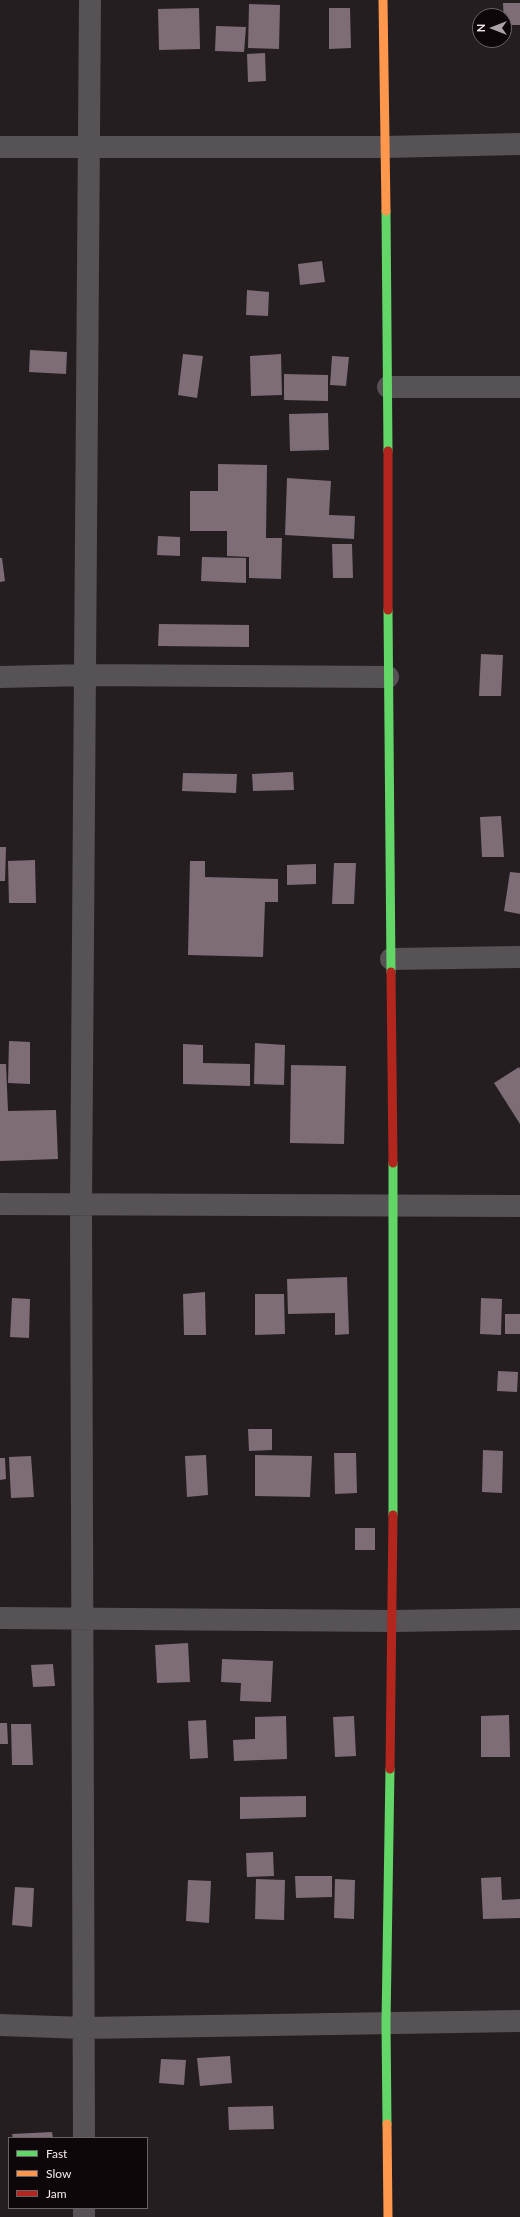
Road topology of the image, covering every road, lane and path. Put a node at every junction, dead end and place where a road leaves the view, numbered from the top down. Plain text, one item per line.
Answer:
1 (90, 0) edge
2 (383, 0) edge
3 (520, 144) edge
4 (0, 147) edge
5 (89, 147) junction
6 (384, 147) junction
7 (388, 387) junction
8 (520, 387) edge
9 (85, 675) junction
10 (0, 677) edge
11 (388, 677) junction
12 (520, 957) edge
13 (391, 959) junction
14 (0, 1204) edge
15 (81, 1205) junction
16 (393, 1205) junction
17 (520, 1206) edge
18 (0, 1618) edge
19 (81, 1618) junction
20 (520, 1619) edge
21 (393, 1621) junction
22 (520, 2021) edge
23 (386, 2024) junction
24 (0, 2025) edge
25 (84, 2028) junction
26 (84, 2137) edge
27 (388, 2217) edge

1 - 5 street
2 - 6 street
3 - 6 street
4 - 5 street
5 - 6 street
5 - 9 street
6 - 7 street
7 - 8 street
7 - 11 street
9 - 10 street
9 - 11 street
9 - 15 street
11 - 13 street
12 - 13 street
13 - 16 street
14 - 15 street
15 - 16 street
15 - 19 street
16 - 17 street
16 - 21 street
18 - 19 street
19 - 21 street
19 - 25 street
20 - 21 street
21 - 23 street
22 - 23 street
23 - 25 street
23 - 27 street
24 - 25 street
25 - 26 street

